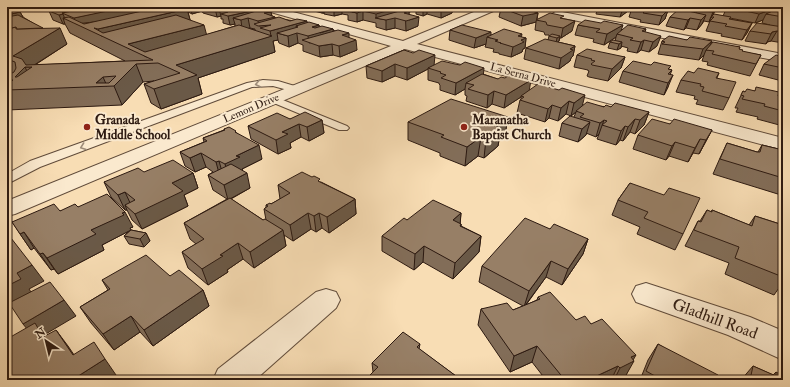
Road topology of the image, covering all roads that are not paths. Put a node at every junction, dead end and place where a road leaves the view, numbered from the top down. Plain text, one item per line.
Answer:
1 (263, 7) edge
2 (485, 8) edge
3 (557, 14) edge
4 (404, 45) junction
5 (783, 58) edge
6 (296, 89) junction
7 (273, 99) junction
8 (343, 128) dead end
9 (783, 144) edge
10 (7, 180) edge
11 (7, 209) edge
12 (646, 294) dead end
13 (326, 300) dead end
14 (783, 346) edge
15 (230, 380) edge

1 - 4 street, La Serna Drive
2 - 4 street, Lemon Drive
3 - 5 street
4 - 6 street, Lemon Drive
4 - 9 street, La Serna Drive
6 - 7 street, Lemon Drive
6 -> 10 lane
7 - 8 lane
7 - 11 street, Lemon Drive
12 - 14 street, Gladhill Road
13 - 15 street

